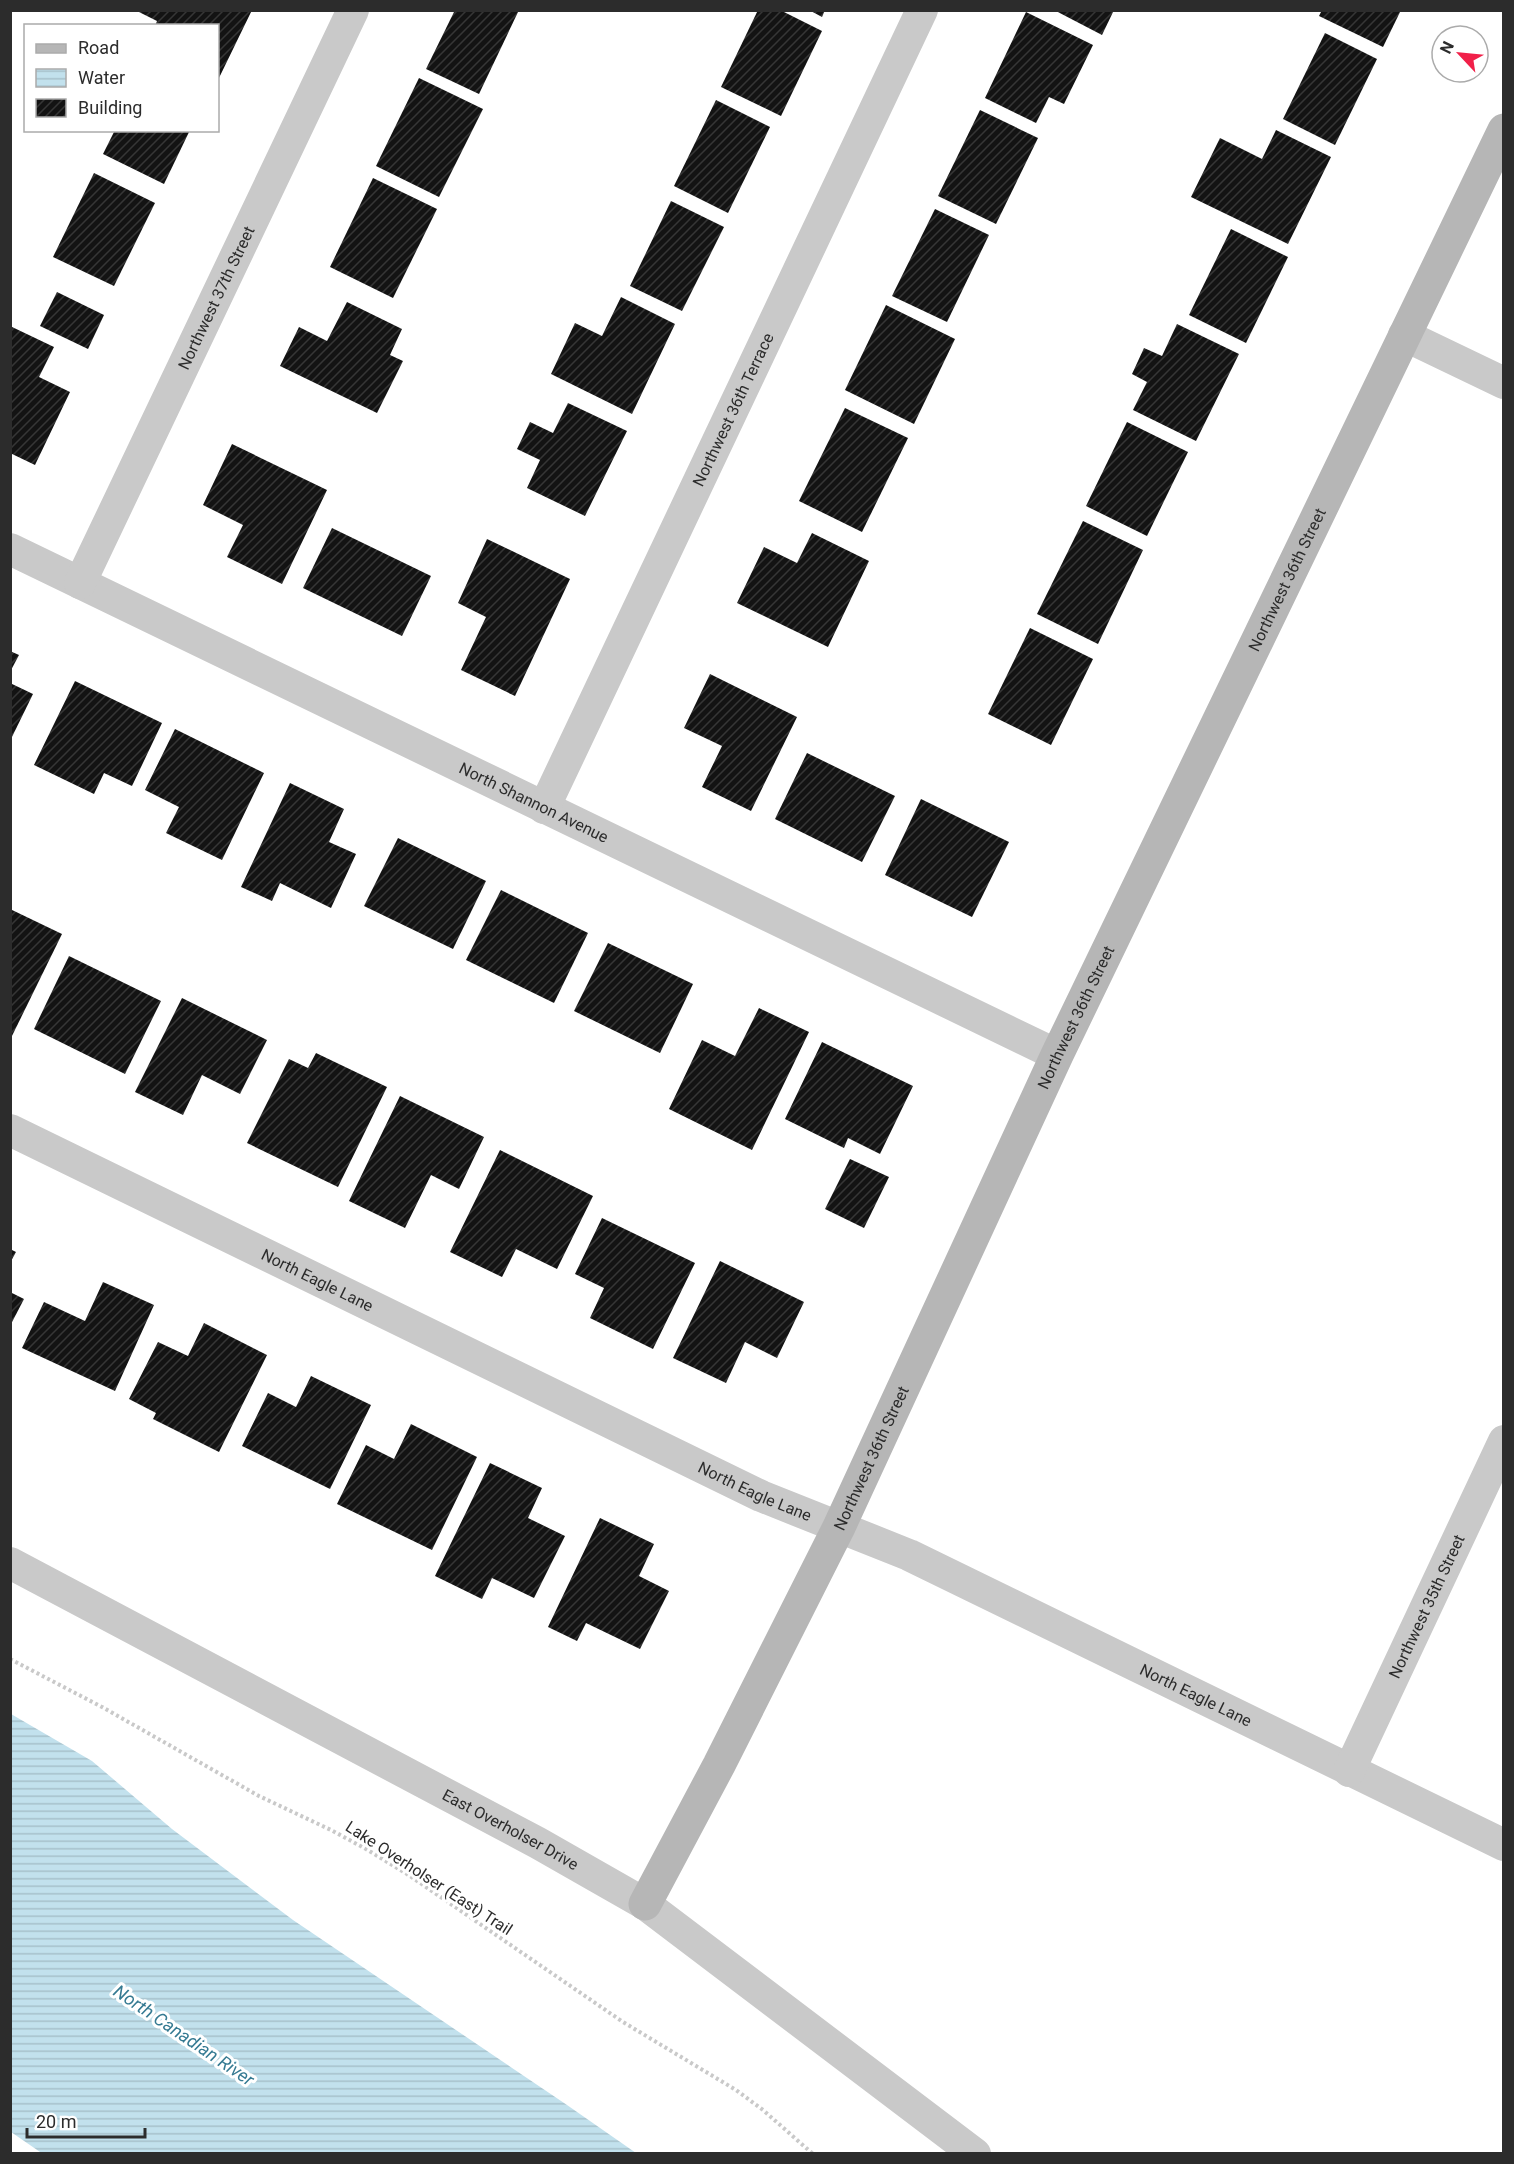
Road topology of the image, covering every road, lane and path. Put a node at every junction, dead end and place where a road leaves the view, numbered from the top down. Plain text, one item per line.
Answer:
1 (353, 10) edge
2 (922, 10) edge
3 (1503, 130) edge
4 (1404, 335) junction
5 (1503, 383) edge
6 (10, 549) edge
7 (80, 583) junction
8 (544, 808) junction
9 (1057, 1054) junction
10 (10, 1130) edge
11 (1503, 1442) edge
12 (839, 1527) junction
13 (10, 1563) edge
14 (10, 1659) edge
15 (1349, 1771) junction
16 (1503, 1845) edge
17 (645, 1904) junction
18 (813, 2154) edge
19 (975, 2154) edge

1 - 7 street, Northwest 37th Street
2 - 8 street, Northwest 36th Terrace
3 - 4 street, Northwest 36th Street
4 - 5 street
4 - 9 street, Northwest 36th Street
6 - 7 street, North Shannon Avenue
7 - 8 street, North Shannon Avenue
8 - 9 street, North Shannon Avenue
9 - 12 street, Northwest 36th Street
10 - 12 street, North Eagle Lane
11 - 15 street, Northwest 35th Street
12 - 15 street, North Eagle Lane
12 - 17 street, Northwest 36th Street
13 - 17 street, East Overholser Drive
14 - 18 path, Lake Overholser (East) Trail
15 - 16 street, North Eagle Lane
17 - 19 street, East Overholser Drive

